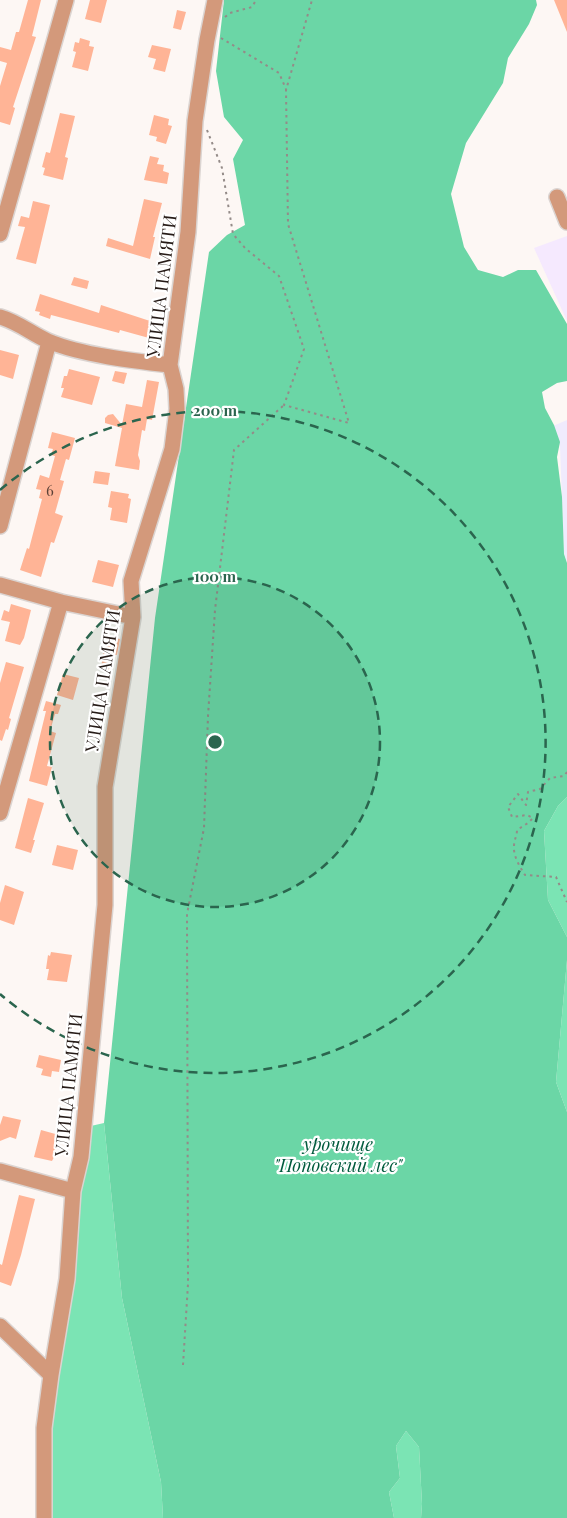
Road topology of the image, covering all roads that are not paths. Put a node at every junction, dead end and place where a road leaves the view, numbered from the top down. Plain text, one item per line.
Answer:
1 (66, 0) edge
2 (215, 0) edge
3 (557, 197) dead end
4 (567, 222) edge
5 (0, 234) edge
6 (0, 317) edge
7 (49, 342) junction
8 (170, 365) junction
9 (0, 526) edge
10 (0, 585) edge
11 (61, 602) junction
12 (132, 617) junction
13 (0, 813) edge
14 (0, 1170) edge
15 (73, 1191) junction
16 (0, 1326) edge
17 (51, 1375) junction
18 (44, 1518) edge

1 - 5 street
2 - 8 street, УЛИЦА ПАМЯТИ
3 - 4 street
6 - 7 street
7 - 8 street
7 - 9 street
8 - 12 street, УЛИЦА ПАМЯТИ
10 - 11 street
11 - 12 street
11 - 13 street
12 - 15 street, УЛИЦА ПАМЯТИ
14 - 15 street
15 - 17 street, УЛИЦА ПАМЯТИ
16 - 17 street
17 - 18 street, УЛИЦА ПАМЯТИ

